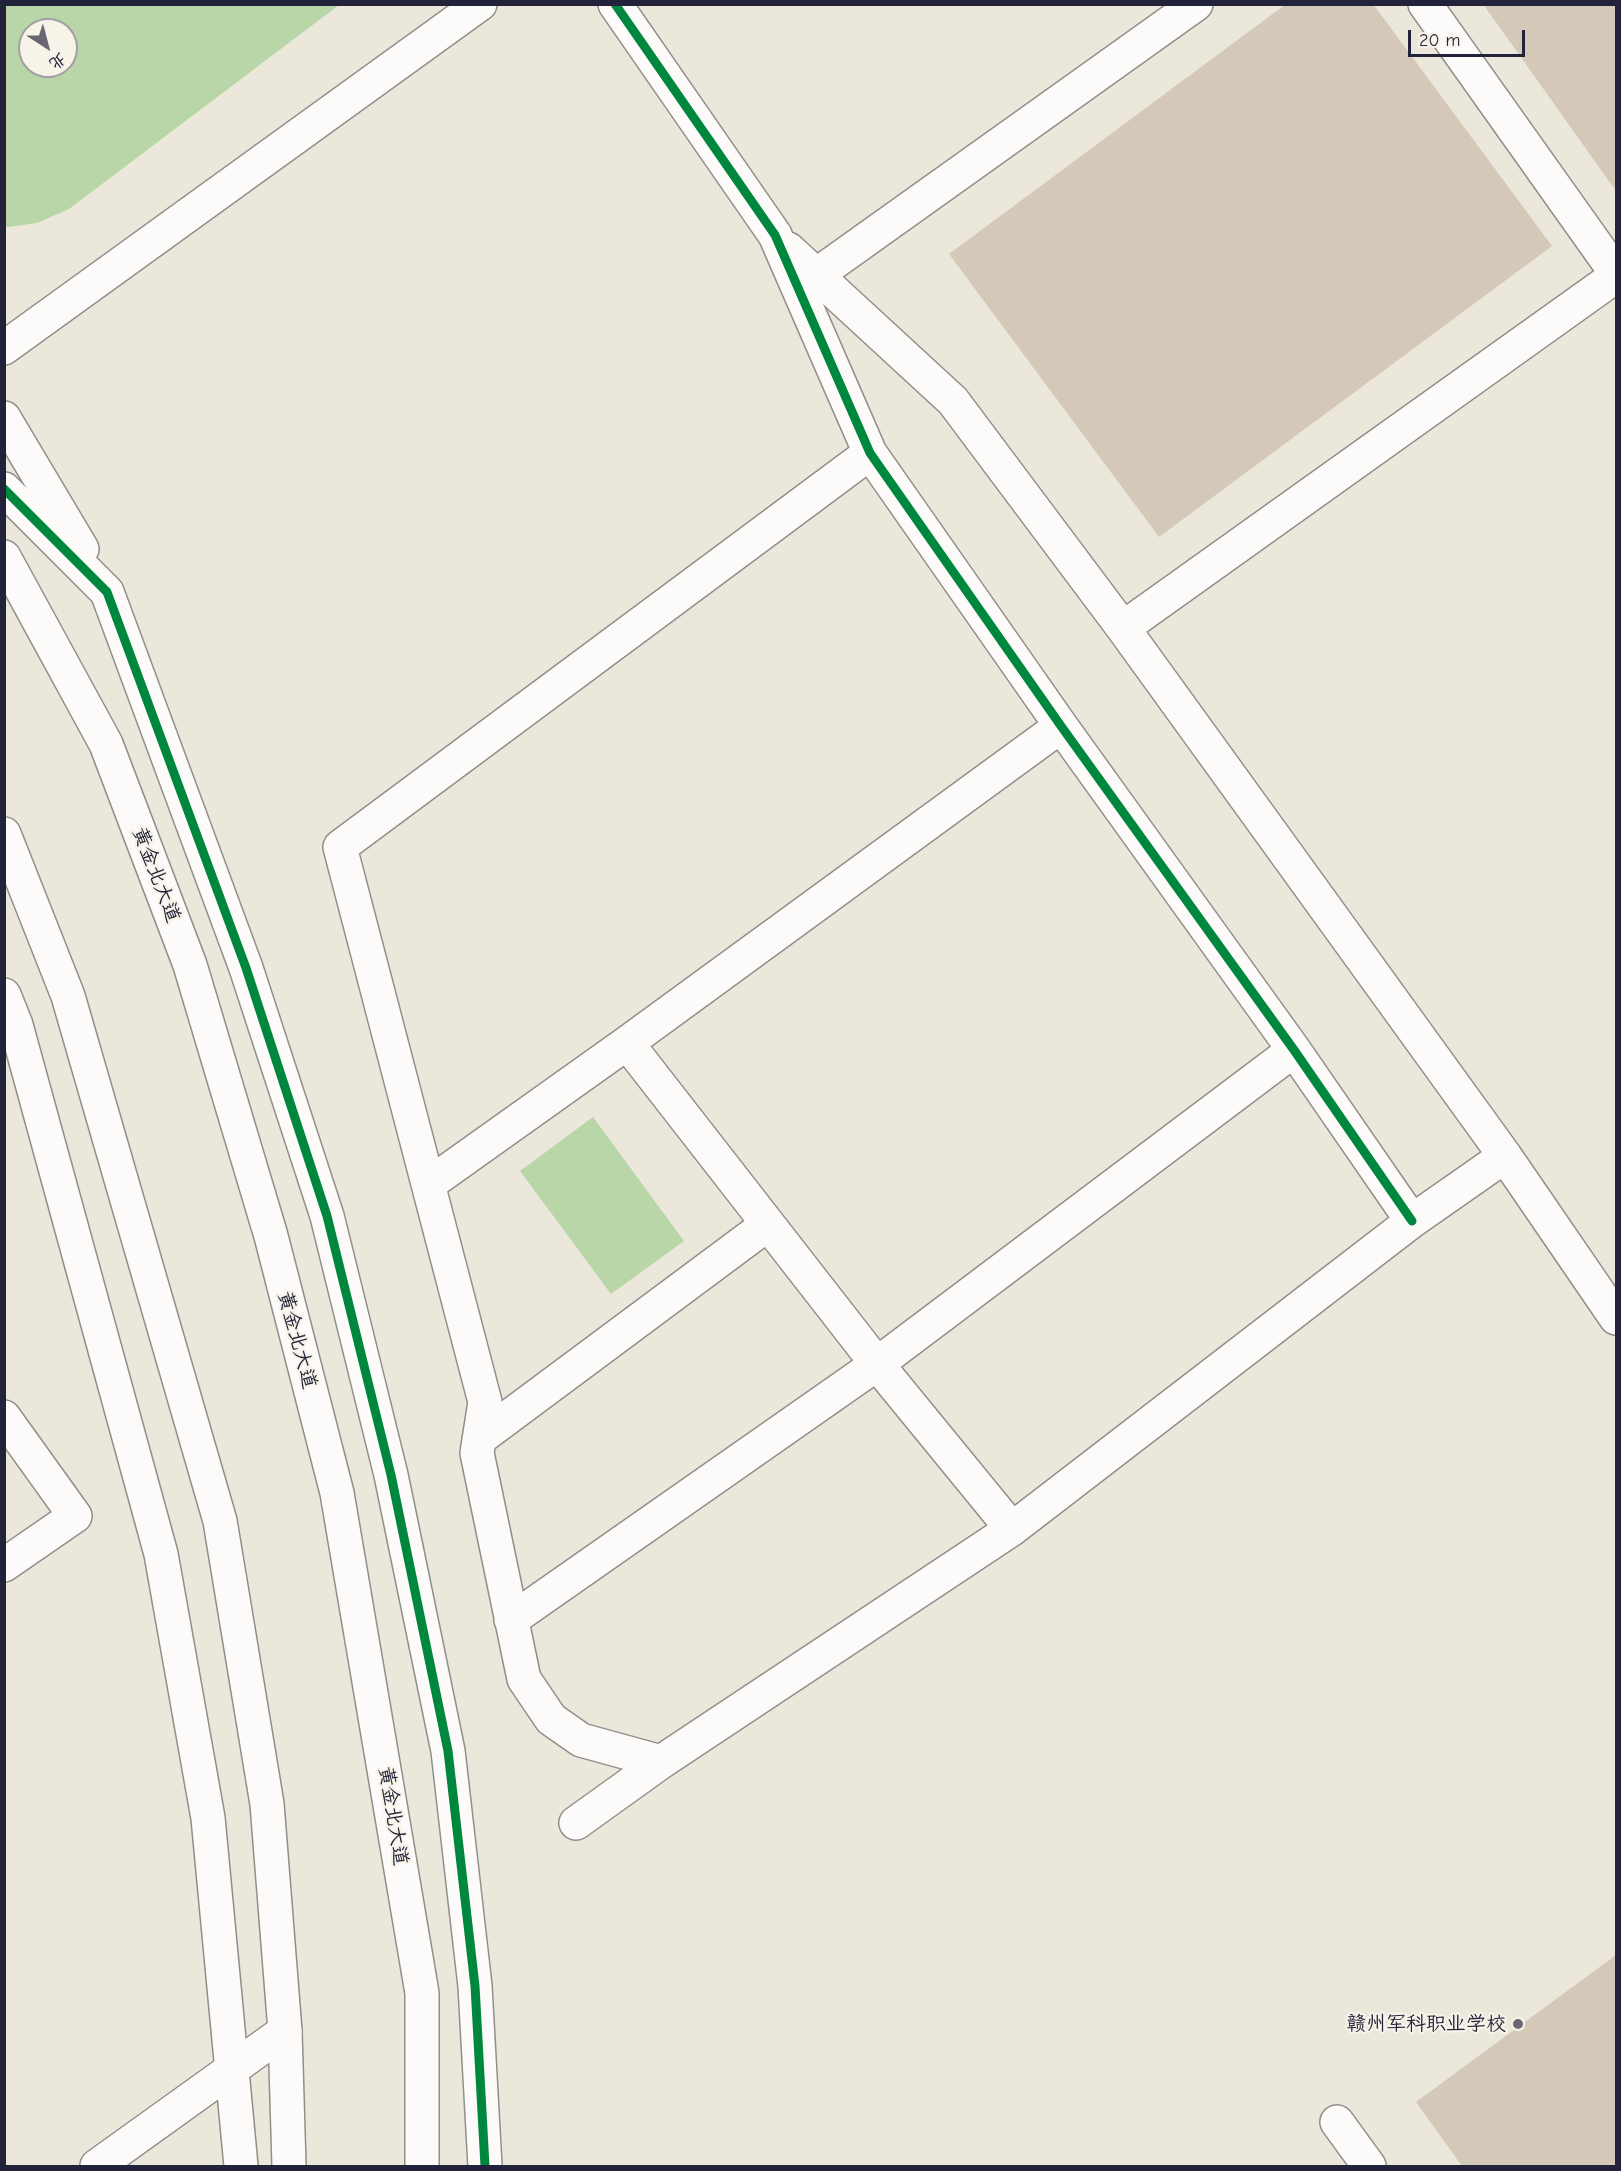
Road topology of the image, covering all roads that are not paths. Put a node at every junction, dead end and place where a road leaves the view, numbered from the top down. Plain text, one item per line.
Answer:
1 (480, 4) edge
2 (615, 4) edge
3 (1196, 4) edge
4 (1425, 4) edge
5 (775, 235) junction
6 (1617, 275) edge
7 (814, 276) junction
8 (4, 348) edge
9 (4, 418) edge
10 (870, 453) junction
11 (4, 489) edge
12 (4, 557) edge
13 (107, 592) junction
14 (1123, 628) junction
15 (1061, 726) junction
16 (4, 834) edge
17 (6, 1003) edge
18 (627, 1043) junction
19 (1294, 1050) junction
20 (1505, 1156) junction
21 (429, 1184) junction
22 (1412, 1221) junction
23 (768, 1224) junction
24 (1605, 1288) edge
25 (1617, 1318) edge
26 (877, 1364) junction
27 (4, 1417) edge
28 (479, 1439) junction
29 (1012, 1529) junction
30 (4, 1565) edge
31 (511, 1620) junction
32 (661, 1762) junction
33 (576, 1823) dead end
34 (285, 2031) junction
35 (231, 2069) junction
36 (1337, 2122) dead end
37 (97, 2166) edge
38 (241, 2166) edge
39 (289, 2166) edge
40 (422, 2166) edge
41 (485, 2166) edge
42 (1369, 2166) edge

1 - 8 street
2 - 5 street
3 - 7 street
4 - 6 street
5 - 7 street
5 - 10 street
6 - 14 street
7 - 14 street
9 - 13 street
10 - 15 street
10 - 21 street
11 - 13 street
12 - 40 street, 黄金北大道
13 - 41 street
14 - 20 street
15 - 18 street
15 - 19 street
16 - 34 street
17 - 35 street
18 - 21 street
18 - 23 street
19 - 22 street
19 - 26 street
20 - 22 street
20 - 24 street
21 - 28 street
22 - 29 street
23 - 26 street
23 - 28 street
24 - 25 street
26 - 29 street
26 - 31 street
27 - 30 street
28 - 31 street
29 - 32 street
31 - 32 street
32 - 33 street
34 - 35 street
34 - 39 street
35 - 37 street
35 - 38 street
36 - 42 street

